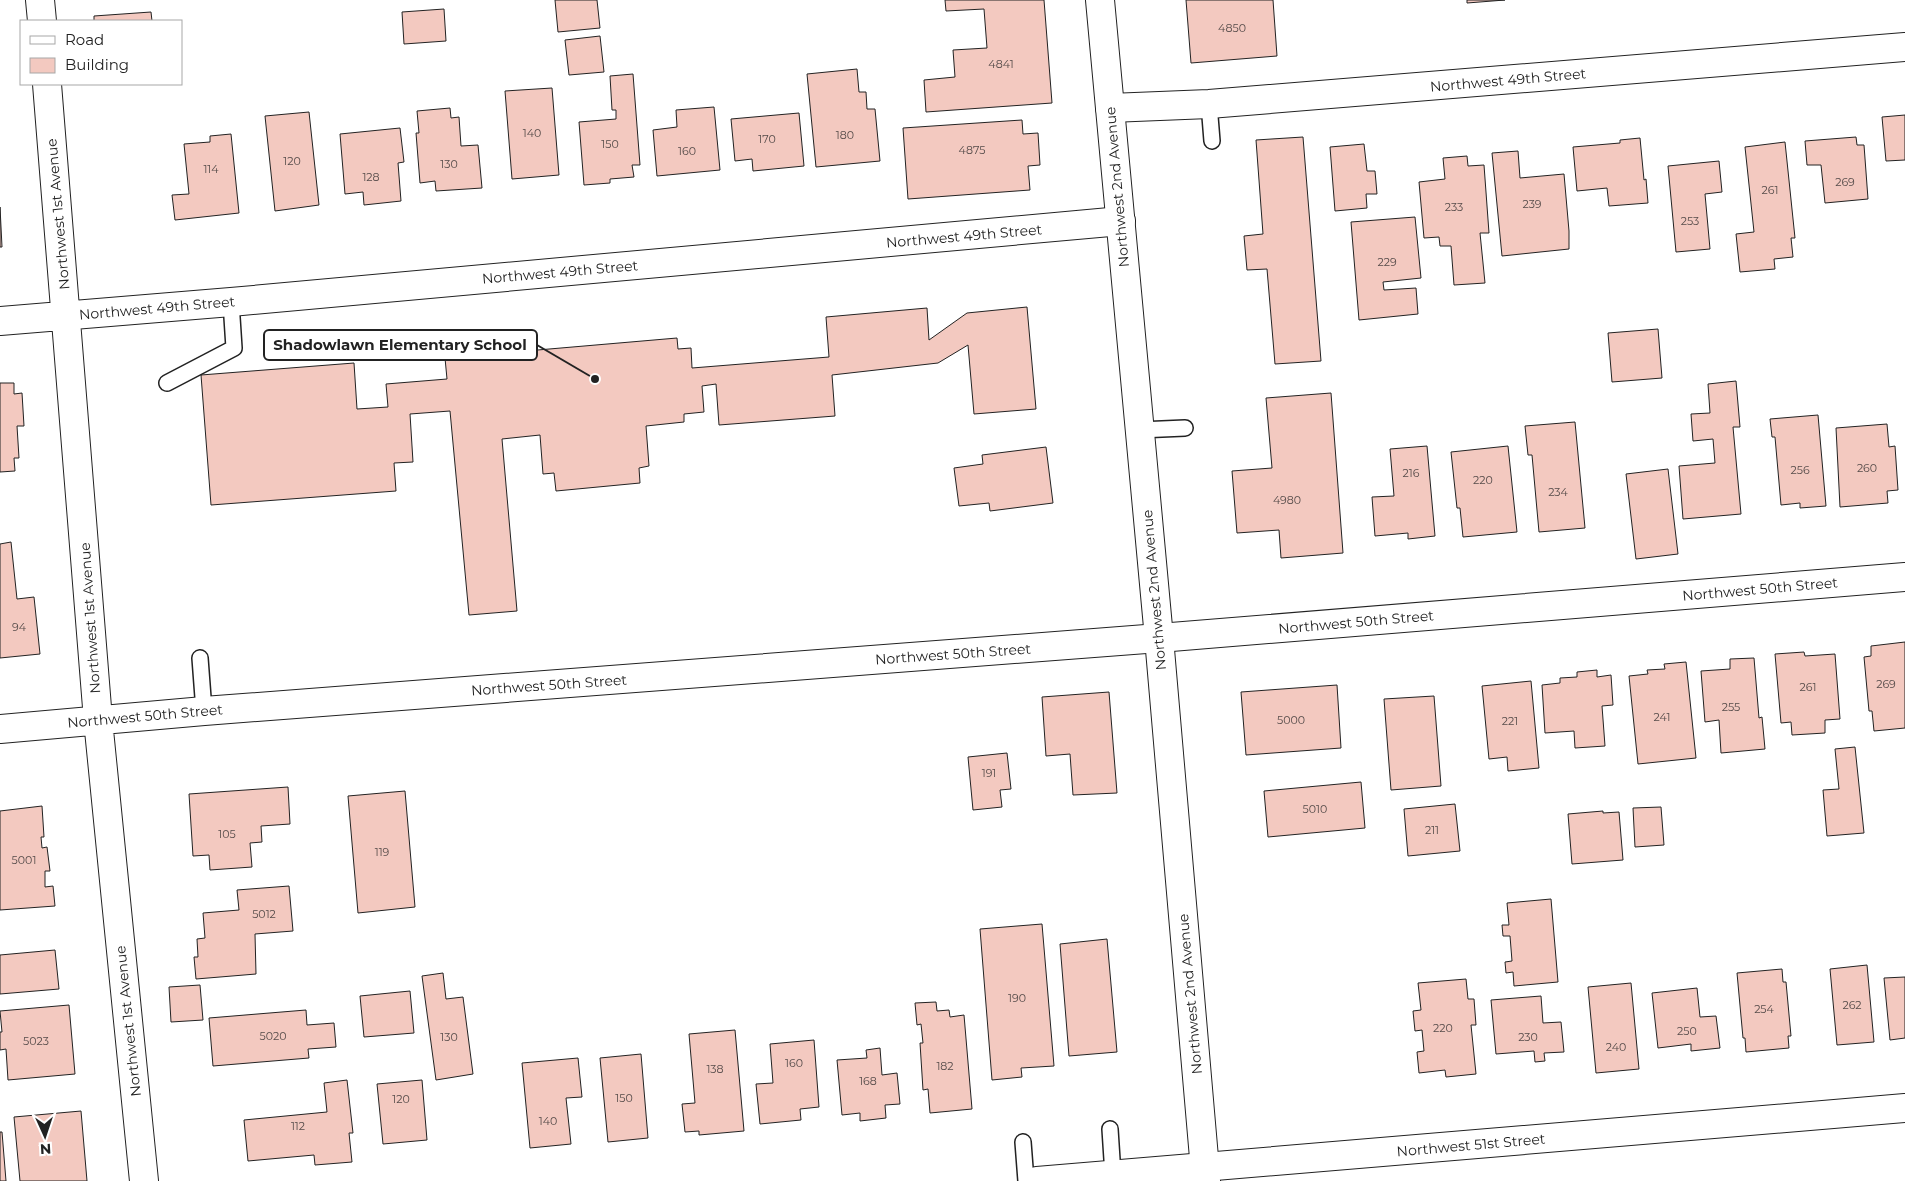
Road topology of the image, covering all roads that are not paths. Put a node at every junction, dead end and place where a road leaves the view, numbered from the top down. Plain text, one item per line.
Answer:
1 (40, 0) edge
2 (1100, 0) edge
3 (42, 20) edge
4 (1905, 47) edge
5 (47, 85) edge
6 (1210, 104) junction
7 (1110, 108) junction
8 (1212, 141) dead end
9 (1121, 221) junction
10 (231, 302) junction
11 (67, 316) junction
12 (0, 321) edge
13 (167, 383) dead end
14 (1185, 428) dead end
15 (1139, 430) junction
16 (1905, 577) edge
17 (1159, 638) junction
18 (200, 658) dead end
19 (204, 711) junction
20 (98, 720) junction
21 (0, 729) edge
22 (1905, 1108) edge
23 (1110, 1129) dead end
24 (1023, 1142) dead end
25 (1206, 1174) edge
26 (1113, 1175) junction
27 (144, 1181) edge
28 (1026, 1181) edge
29 (1037, 1181) edge

1 - 3 street
2 - 7 street, Northwest 2nd Avenue
4 - 6 street, Northwest 49th Street
5 - 11 street, Northwest 1st Avenue
6 - 7 street, Northwest 49th Street
6 - 8 lane
7 - 9 street, Northwest 2nd Avenue
9 - 10 street, Northwest 49th Street
9 - 15 street, Northwest 2nd Avenue
10 - 11 street, Northwest 49th Street
10 - 13 lane
11 - 12 street, Northwest 49th Street
11 - 20 street, Northwest 1st Avenue
14 - 15 lane
15 - 17 street, Northwest 2nd Avenue
16 - 17 street, Northwest 50th Street
17 - 19 street, Northwest 50th Street
17 - 25 street, Northwest 2nd Avenue
18 - 19 lane
19 - 20 street, Northwest 50th Street
20 - 21 street, Northwest 50th Street
20 - 27 street, Northwest 1st Avenue
22 - 25 street, Northwest 51st Street
23 - 26 lane
24 - 28 lane
25 - 26 street, Northwest 51st Street
26 - 29 street, Northwest 51st Street

